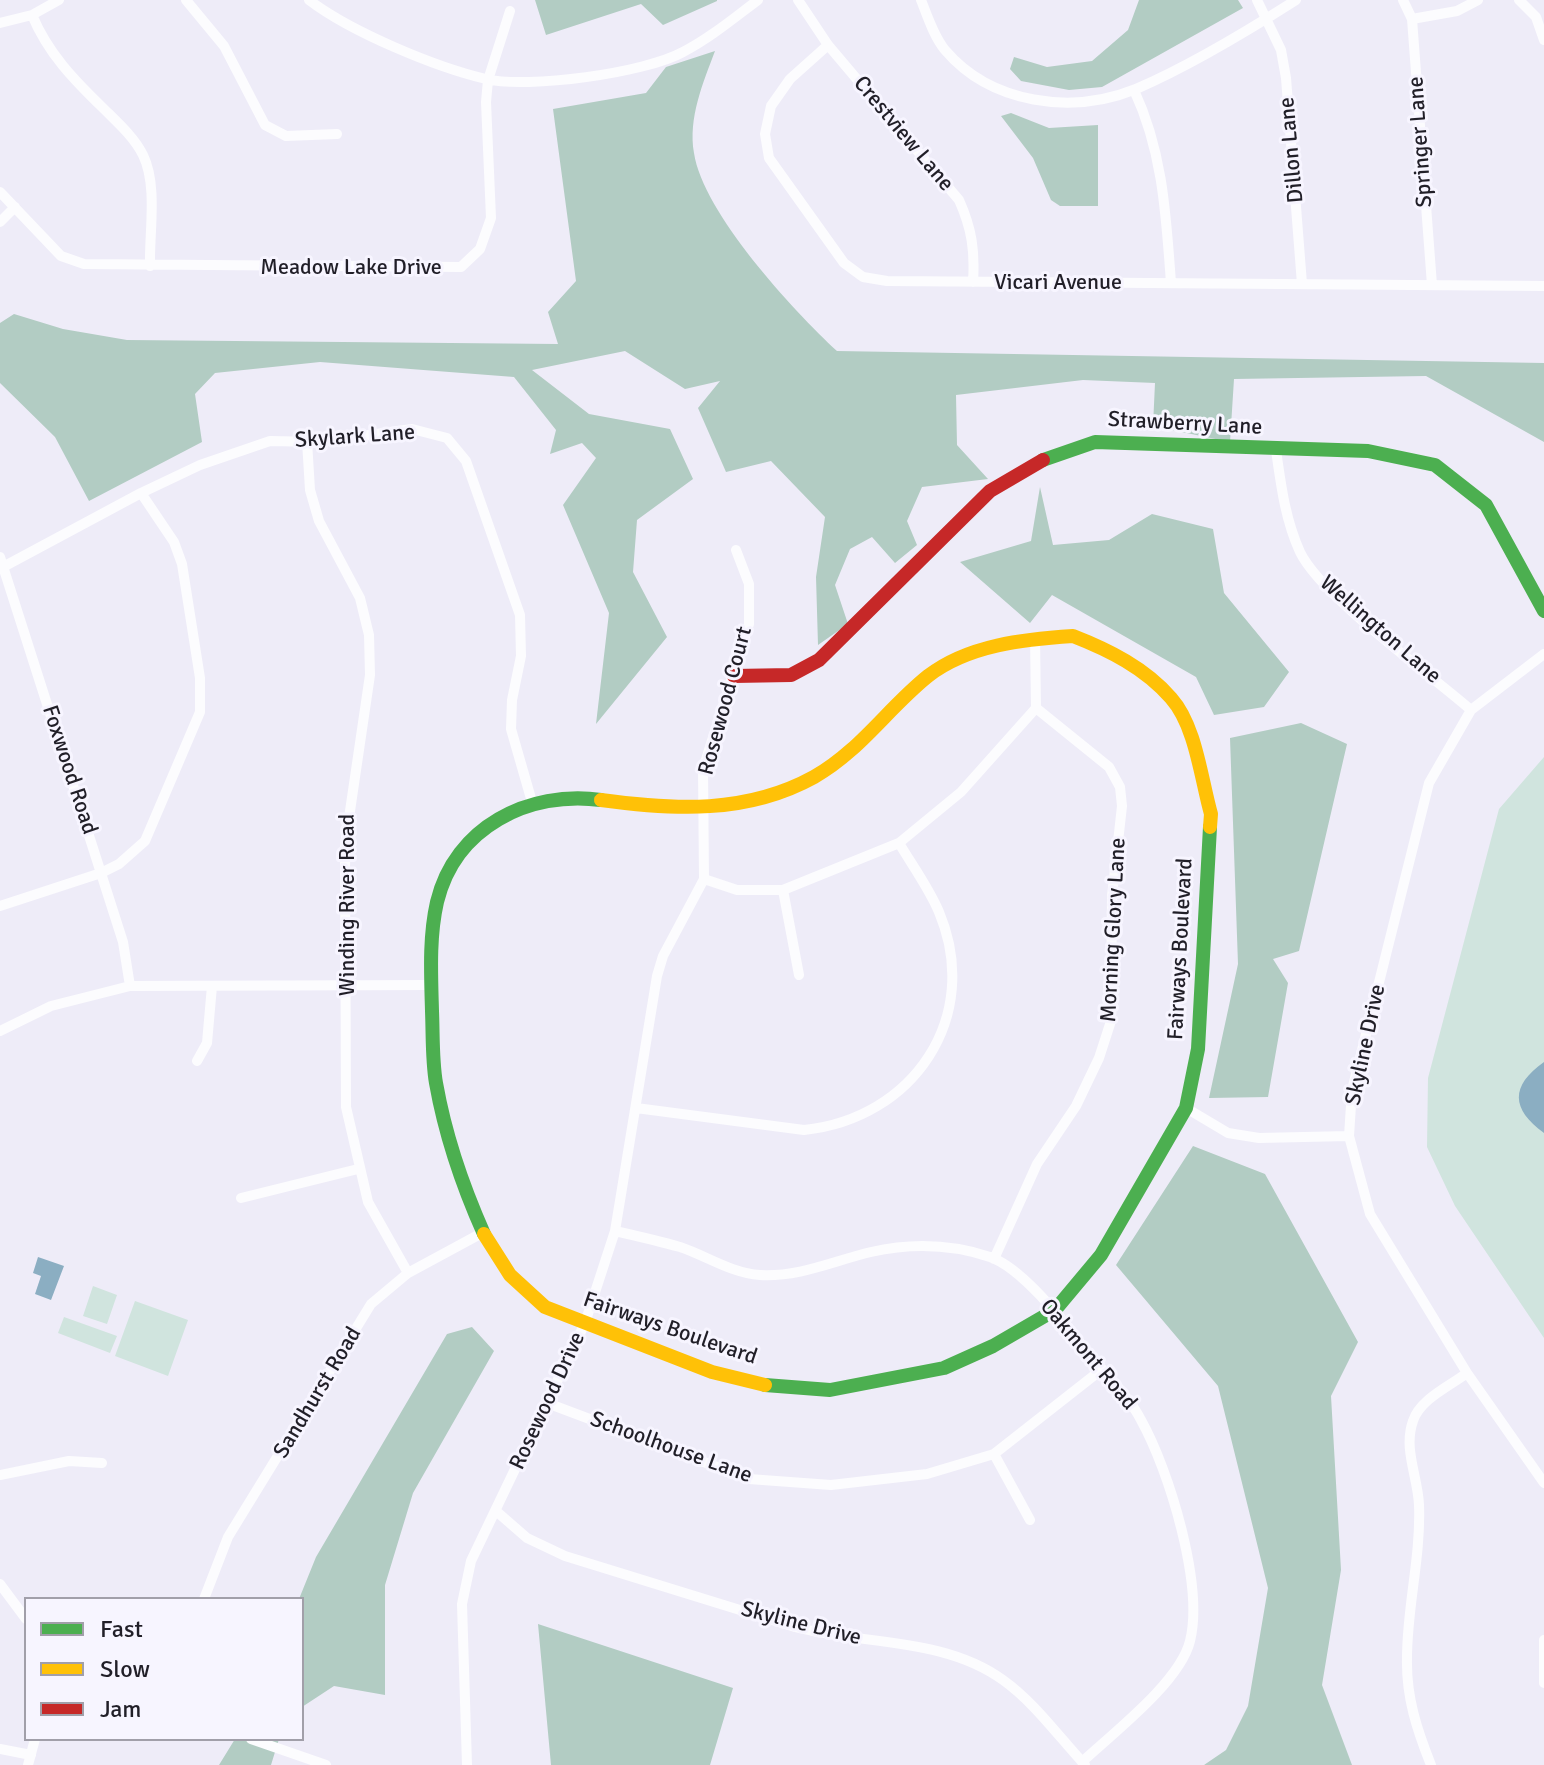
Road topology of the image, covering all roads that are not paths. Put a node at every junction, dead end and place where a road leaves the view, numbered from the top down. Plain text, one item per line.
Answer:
1 (59, 0) edge
2 (186, 0) edge
3 (309, 0) edge
4 (758, 0) edge
5 (798, 0) edge
6 (921, 0) edge
7 (1257, 0) edge
8 (1296, 0) edge
9 (1403, 0) edge
10 (1478, 0) edge
11 (1519, 0) edge
12 (510, 11) dead end
13 (32, 15) junction
14 (1267, 19) junction
15 (1412, 19) junction
16 (0, 23) edge
17 (1544, 40) edge
18 (828, 45) junction
19 (488, 80) junction
20 (1134, 90) junction
21 (337, 134) dead end
22 (0, 192) edge
23 (15, 207) junction
24 (0, 222) edge
25 (150, 266) junction
26 (973, 282) junction
27 (1171, 283) junction
28 (1302, 284) junction
29 (1432, 285) junction
30 (1544, 286) edge
31 (307, 441) junction
32 (1276, 450) junction
33 (141, 493) junction
34 (736, 550) dead end
35 (2, 562) edge
36 (1544, 611) edge
37 (1035, 638) junction
38 (1544, 654) edge
39 (734, 676) junction
40 (1036, 708) junction
41 (1471, 710) junction
42 (532, 802) junction
43 (703, 806) junction
44 (899, 843) junction
45 (101, 873) junction
46 (704, 879) junction
47 (783, 890) junction
48 (0, 906) edge
49 (799, 975) dead end
50 (348, 984) junction
51 (432, 985) junction
52 (130, 986) junction
53 (212, 986) junction
54 (0, 1031) edge
55 (197, 1061) dead end
56 (636, 1108) junction
57 (1186, 1108) junction
58 (1349, 1136) junction
59 (358, 1169) junction
60 (241, 1198) dead end
61 (615, 1231) junction
62 (482, 1233) junction
63 (994, 1259) junction
64 (408, 1273) junction
65 (1055, 1310) junction
66 (585, 1323) junction
67 (1101, 1370) junction
68 (1467, 1373) junction
69 (547, 1403) junction
70 (994, 1454) junction
71 (102, 1463) dead end
72 (0, 1475) edge
73 (1544, 1483) edge
74 (496, 1511) junction
75 (1030, 1520) dead end
76 (0, 1584) edge
77 (205, 1597) edge
78 (24, 1616) edge
79 (1544, 1640) edge
80 (1544, 1683) edge
81 (257, 1741) edge
82 (0, 1749) edge
83 (30, 1760) edge
84 (1084, 1764) edge
85 (326, 1765) edge
86 (467, 1765) edge
87 (1431, 1765) edge

1 - 13 street
2 - 21 street
3 - 19 street
4 - 19 street
5 - 18 street, Crestview Lane
6 - 20 street
7 - 14 street, Dillon Lane
8 - 14 street
9 - 15 street, Springer Lane
10 - 15 street
11 - 17 street
12 - 19 street, Meadow Lake Drive
13 - 16 street
13 - 25 street
14 - 20 street
14 - 28 street, Dillon Lane
15 - 29 street, Springer Lane
18 - 26 street, Crestview Lane
18 - 26 street, Vicari Avenue
19 - 25 street, Meadow Lake Drive
20 - 27 street
22 - 23 street, Meadow Lake Drive
23 - 24 street
23 - 25 street, Meadow Lake Drive
26 - 27 street, Vicari Avenue
27 - 28 street, Vicari Avenue
28 - 29 street, Vicari Avenue
29 - 30 street, Vicari Avenue
31 - 33 street, Skylark Lane
31 - 42 street, Skylark Lane
31 - 50 street, Winding River Road
32 - 36 street, Strawberry Lane
32 - 39 street, Strawberry Lane
32 - 41 street, Wellington Lane
33 - 35 street, Skylark Lane
33 - 45 street
34 - 39 street, Rosewood Court
35 - 45 street, Foxwood Road
37 - 40 street
37 - 43 street, Fairways Boulevard
37 - 57 street, Fairways Boulevard
38 - 41 street, Skyline Drive
39 - 43 street, Rosewood Court
40 - 44 street
40 - 63 street, Morning Glory Lane
41 - 58 street, Skyline Drive
42 - 43 street, Fairways Boulevard
42 - 51 street, Fairways Boulevard
43 - 46 street, Rosewood Drive
44 - 47 street
44 - 56 street
45 - 48 street
45 - 52 street, Foxwood Road
46 - 47 street
46 - 56 street, Rosewood Drive
47 - 49 street
50 - 51 street
50 - 53 street
50 - 59 street, Winding River Road
51 - 62 street, Fairways Boulevard
52 - 53 street
52 - 54 street
53 - 55 street
56 - 61 street, Rosewood Drive
57 - 58 street
57 - 65 street, Fairways Boulevard
58 - 68 street, Skyline Drive
59 - 60 street
59 - 64 street, Winding River Road
61 - 63 street, Oakmont Road
61 - 66 street, Rosewood Drive
62 - 64 street, Sandhurst Road
62 - 66 street, Fairways Boulevard
63 - 65 street, Oakmont Road
64 - 77 street, Sandhurst Road
65 - 66 street, Fairways Boulevard
65 - 67 street, Oakmont Road
66 - 69 street, Rosewood Drive
67 - 70 street, Schoolhouse Lane
67 - 84 street, Oakmont Road
68 - 73 street, Skyline Drive
68 - 87 street
69 - 70 street, Schoolhouse Lane
69 - 74 street, Rosewood Drive
70 - 75 street
71 - 72 street
74 - 84 street, Skyline Drive
74 - 86 street, Rosewood Drive
76 - 78 street
79 - 80 street
81 - 85 street
82 - 83 street

